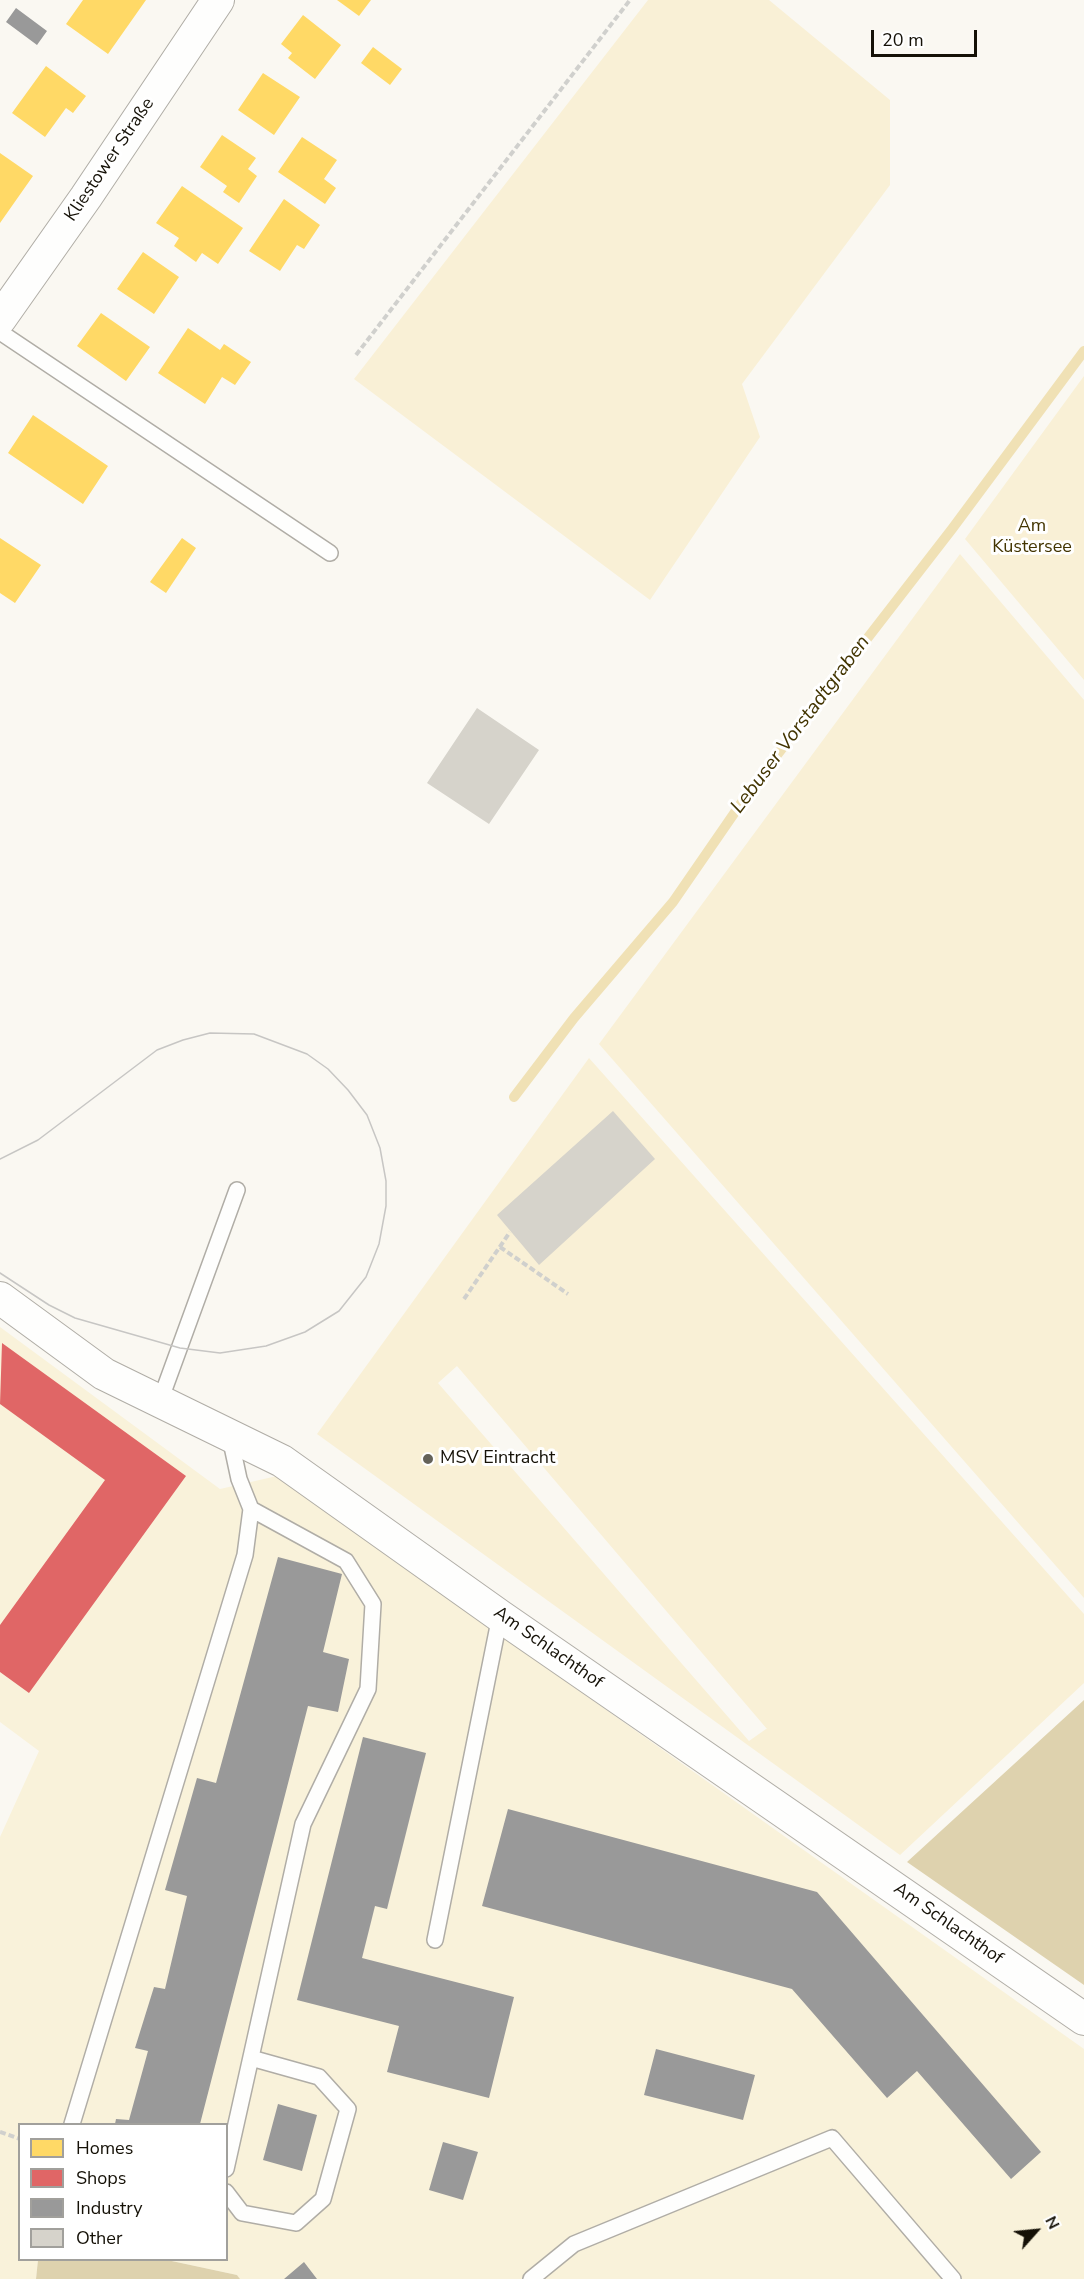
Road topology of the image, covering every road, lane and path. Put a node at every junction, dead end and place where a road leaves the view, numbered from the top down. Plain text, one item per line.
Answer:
1 (218, 0) edge
2 (630, 0) edge
3 (5, 300) edge
4 (0, 332) edge
5 (356, 355) dead end
6 (330, 553) dead end
7 (237, 1190) dead end
8 (510, 1232) dead end
9 (500, 1247) junction
10 (568, 1294) dead end
11 (0, 1298) edge
12 (464, 1299) dead end
13 (160, 1401) junction
14 (230, 1436) junction
15 (251, 1509) junction
16 (500, 1616) junction
17 (435, 1940) dead end
18 (1084, 2019) edge
19 (251, 2058) junction
20 (72, 2123) edge
21 (0, 2132) edge
22 (18, 2138) edge
23 (228, 2160) edge
24 (228, 2194) edge
25 (531, 2279) edge
26 (953, 2279) edge

1 - 3 street, Kliestower Straße
2 - 5 path
4 - 6 lane
7 - 13 lane
8 - 9 path
9 - 10 path
9 - 12 path
11 - 13 street, Am Schlachthof
13 - 14 street, Am Schlachthof
14 - 15 lane
14 - 16 street, Am Schlachthof
15 - 19 lane
15 - 20 lane
16 - 17 lane
16 - 18 street, Am Schlachthof
19 - 23 lane
19 - 24 lane
21 - 22 path
25 - 26 lane

